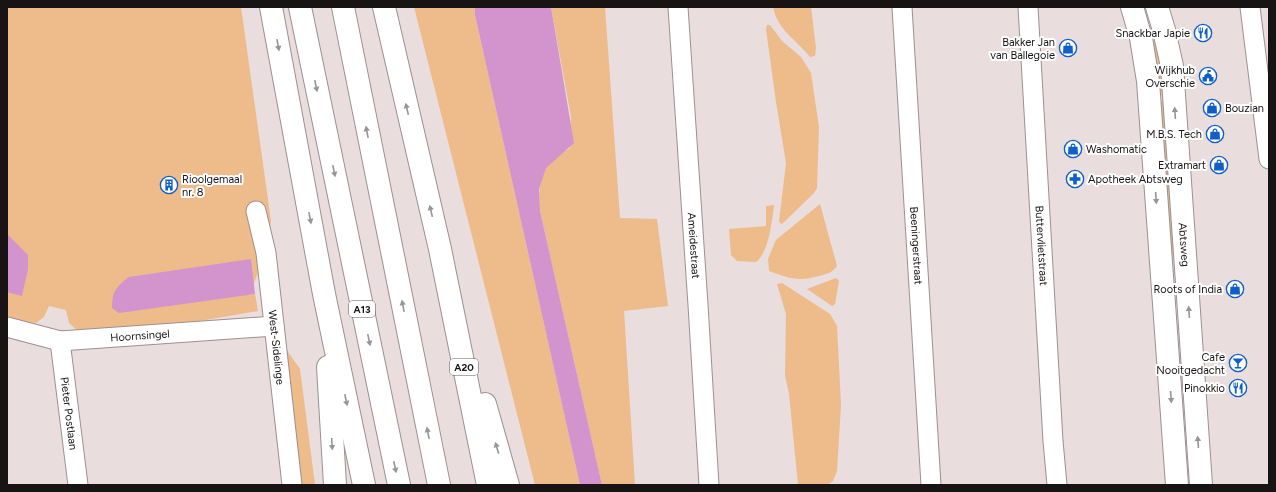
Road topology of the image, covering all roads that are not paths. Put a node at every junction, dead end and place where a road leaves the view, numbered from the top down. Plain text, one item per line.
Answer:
1 (271, 7) edge
2 (300, 7) edge
3 (343, 7) edge
4 (384, 7) edge
5 (678, 7) edge
6 (902, 7) edge
7 (1028, 7) edge
8 (1132, 7) edge
9 (1157, 7) edge
10 (1250, 7) edge
11 (1269, 159) edge
12 (256, 211) dead end
13 (440, 249) junction
14 (324, 294) junction
15 (274, 326) junction
16 (7, 327) edge
17 (60, 341) junction
18 (78, 485) edge
19 (292, 485) edge
20 (335, 485) edge
21 (364, 485) edge
22 (399, 485) edge
23 (439, 485) edge
24 (488, 485) edge
25 (508, 485) edge
26 (709, 485) edge
27 (931, 485) edge
28 (1057, 485) edge
29 (1177, 485) edge
30 (1201, 485) edge

1 -> 14 main road
2 -> 22 main road, A13
23 -> 3 main road
13 -> 4 main road
5 - 26 street, Ameidestraat
6 - 27 street, Beeningerstraat
7 - 28 street, Buttervlietstraat
8 -> 29 main road
30 -> 9 main road, Abtsweg
10 - 11 street
12 - 15 street, West-Sidelinge
13 - 24 main road, A20
25 -> 13 main road
14 -> 20 main road
14 -> 21 main road
15 - 17 street, Hoornsingel
15 - 19 street, West-Sidelinge
16 - 17 street, Hoornsingel
17 - 18 street, Pieter Postlaan

